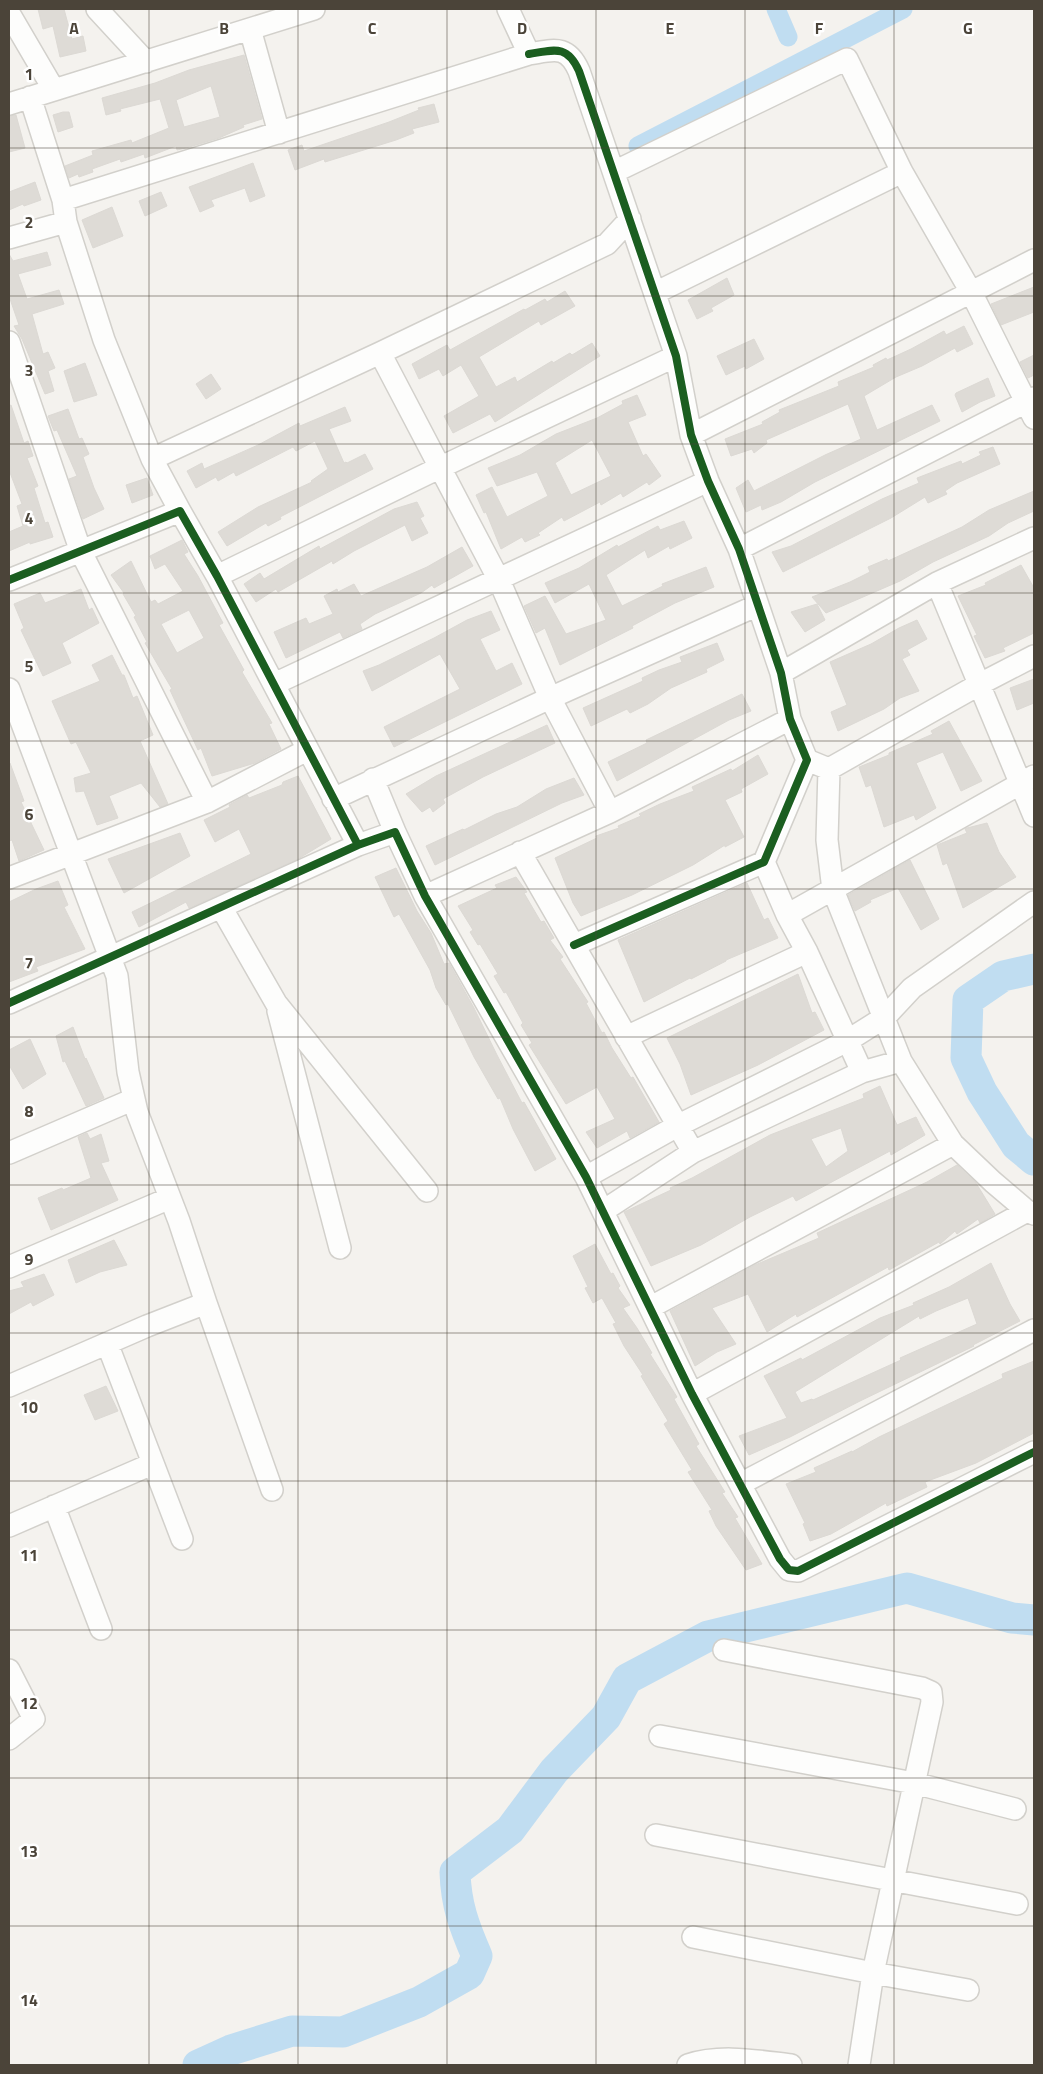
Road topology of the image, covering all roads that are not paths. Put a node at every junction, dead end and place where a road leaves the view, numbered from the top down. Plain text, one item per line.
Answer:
1 (97, 9) edge
2 (314, 9) edge
3 (508, 9) edge
4 (9, 13) edge
5 (250, 29) junction
6 (530, 54) junction
7 (146, 62) junction
8 (54, 90) junction
9 (30, 98) junction
10 (9, 104) edge
11 (279, 133) junction
12 (614, 172) junction
13 (902, 172) junction
14 (63, 200) junction
15 (630, 218) junction
16 (66, 222) junction
17 (9, 238) edge
18 (607, 244) junction
19 (644, 258) junction
20 (1034, 260) edge
21 (971, 292) junction
22 (655, 293) junction
23 (9, 342) edge
24 (380, 353) junction
25 (676, 356) junction
26 (1032, 406) edge
27 (691, 435) junction
28 (152, 459) junction
29 (439, 468) junction
30 (708, 481) junction
31 (180, 511) junction
32 (1034, 538) edge
33 (739, 549) junction
34 (81, 552) junction
35 (217, 576) junction
36 (9, 580) edge
37 (499, 580) junction
38 (937, 583) junction
39 (758, 605) junction
40 (1034, 656) edge
41 (781, 673) junction
42 (274, 684) junction
43 (980, 684) junction
44 (9, 689) edge
45 (550, 698) junction
46 (790, 719) junction
47 (307, 750) junction
48 (807, 760) junction
49 (829, 769) junction
50 (373, 779) junction
51 (1028, 780) edge
52 (333, 799) junction
53 (207, 802) junction
54 (610, 812) junction
55 (1034, 816) edge
56 (395, 832) junction
57 (358, 845) junction
58 (520, 852) junction
59 (70, 854) junction
60 (764, 862) junction
61 (9, 878) edge
62 (834, 890) junction
63 (425, 896) junction
64 (1034, 902) edge
65 (221, 907) junction
66 (787, 915) junction
67 (574, 944) junction
68 (807, 952) junction
69 (110, 958) junction
70 (9, 1003) edge
71 (276, 1003) junction
72 (885, 1017) junction
73 (626, 1037) junction
74 (847, 1041) junction
75 (901, 1061) junction
76 (862, 1072) junction
77 (134, 1099) junction
78 (679, 1125) junction
79 (953, 1144) junction
80 (693, 1152) junction
81 (9, 1153) edge
82 (586, 1176) junction
83 (428, 1191) dead end
84 (170, 1198) junction
85 (603, 1211) junction
86 (1031, 1213) edge
87 (340, 1248) dead end
88 (9, 1267) edge
89 (206, 1303) junction
90 (651, 1307) junction
91 (1034, 1330) edge
92 (107, 1344) junction
93 (9, 1386) edge
94 (692, 1394) junction
95 (1034, 1452) edge
96 (152, 1464) junction
97 (740, 1484) junction
98 (272, 1490) dead end
99 (54, 1506) junction
100 (9, 1526) edge
101 (182, 1539) dead end
102 (101, 1628) dead end
103 (724, 1650) dead end
104 (9, 1670) edge
105 (660, 1736) dead end
106 (9, 1739) edge
107 (914, 1782) junction
108 (1015, 1809) dead end
109 (656, 1835) dead end
110 (893, 1880) junction
111 (1017, 1904) dead end
112 (693, 1937) dead end
113 (873, 1973) junction
114 (968, 1990) dead end
115 (688, 2065) edge
116 (791, 2065) edge
117 (858, 2065) edge

1 - 7 street
2 - 5 street
3 - 6 street
4 - 8 street
5 - 7 street
5 - 11 street
6 - 11 street
6 - 12 street
7 - 8 street
8 - 9 street
9 - 10 street
9 - 14 street
11 - 14 street
12 - 13 street
12 - 15 street
13 - 21 street
13 - 22 street
14 - 16 street
15 - 18 street
15 - 19 street
16 - 17 street
16 - 28 street
18 - 19 street
18 - 24 street
19 - 22 street
20 - 21 street
21 - 26 street
21 - 27 street
22 - 25 street
23 - 34 street
24 - 28 street
24 - 29 street
25 - 27 street
25 - 29 street
26 - 33 street
27 - 30 street
28 - 31 street
29 - 35 street
29 - 37 street
30 - 33 street
30 - 37 street
31 - 34 street
31 - 35 street
32 - 38 street
33 - 39 street
34 - 36 street
34 - 53 street
35 - 42 street
37 - 42 street
37 - 45 street
38 - 41 street
38 - 43 street
39 - 41 street
39 - 45 street
40 - 43 street
41 - 46 street
42 - 47 street
43 - 49 street
43 - 51 street
44 - 59 street
45 - 50 street
45 - 54 street
46 - 48 street
46 - 54 street
47 - 52 street
47 - 53 street
48 - 49 street
48 - 60 street
49 - 62 street
50 - 52 street
50 - 56 street
51 - 55 street
51 - 62 street
52 - 57 street
53 - 59 street
54 - 58 street
56 - 57 street
56 - 63 street
57 - 65 street
58 - 63 street
58 - 67 street
59 - 61 street
59 - 69 street
60 - 66 street
60 - 67 street
62 - 66 street
62 - 72 street
63 - 82 street
64 - 72 street
65 - 69 street
65 - 71 street
66 - 68 street
67 - 73 street
68 - 73 street
68 - 74 street
69 - 70 street
69 - 77 street
71 - 83 street
71 - 87 street
72 - 74 street
72 - 75 street
73 - 78 street
74 - 76 street
74 - 78 street
75 - 76 street
75 - 79 street
76 - 80 street
77 - 81 street
77 - 84 street
78 - 80 street
78 - 82 street
79 - 86 street
79 - 90 street
80 - 85 street
82 - 85 street
84 - 88 street
84 - 89 street
85 - 90 street
86 - 94 street
89 - 92 street
89 - 98 street
90 - 94 street
91 - 97 street
92 - 93 street
92 - 96 street
94 - 97 street
95 - 97 street
96 - 99 street
96 - 101 street
99 - 100 street
99 - 102 street
103 - 107 street
104 - 106 street
105 - 107 street
107 - 108 street
107 - 110 street
109 - 110 street
110 - 111 street
110 - 113 street
112 - 113 street
113 - 114 street
113 - 117 street
115 - 116 street

